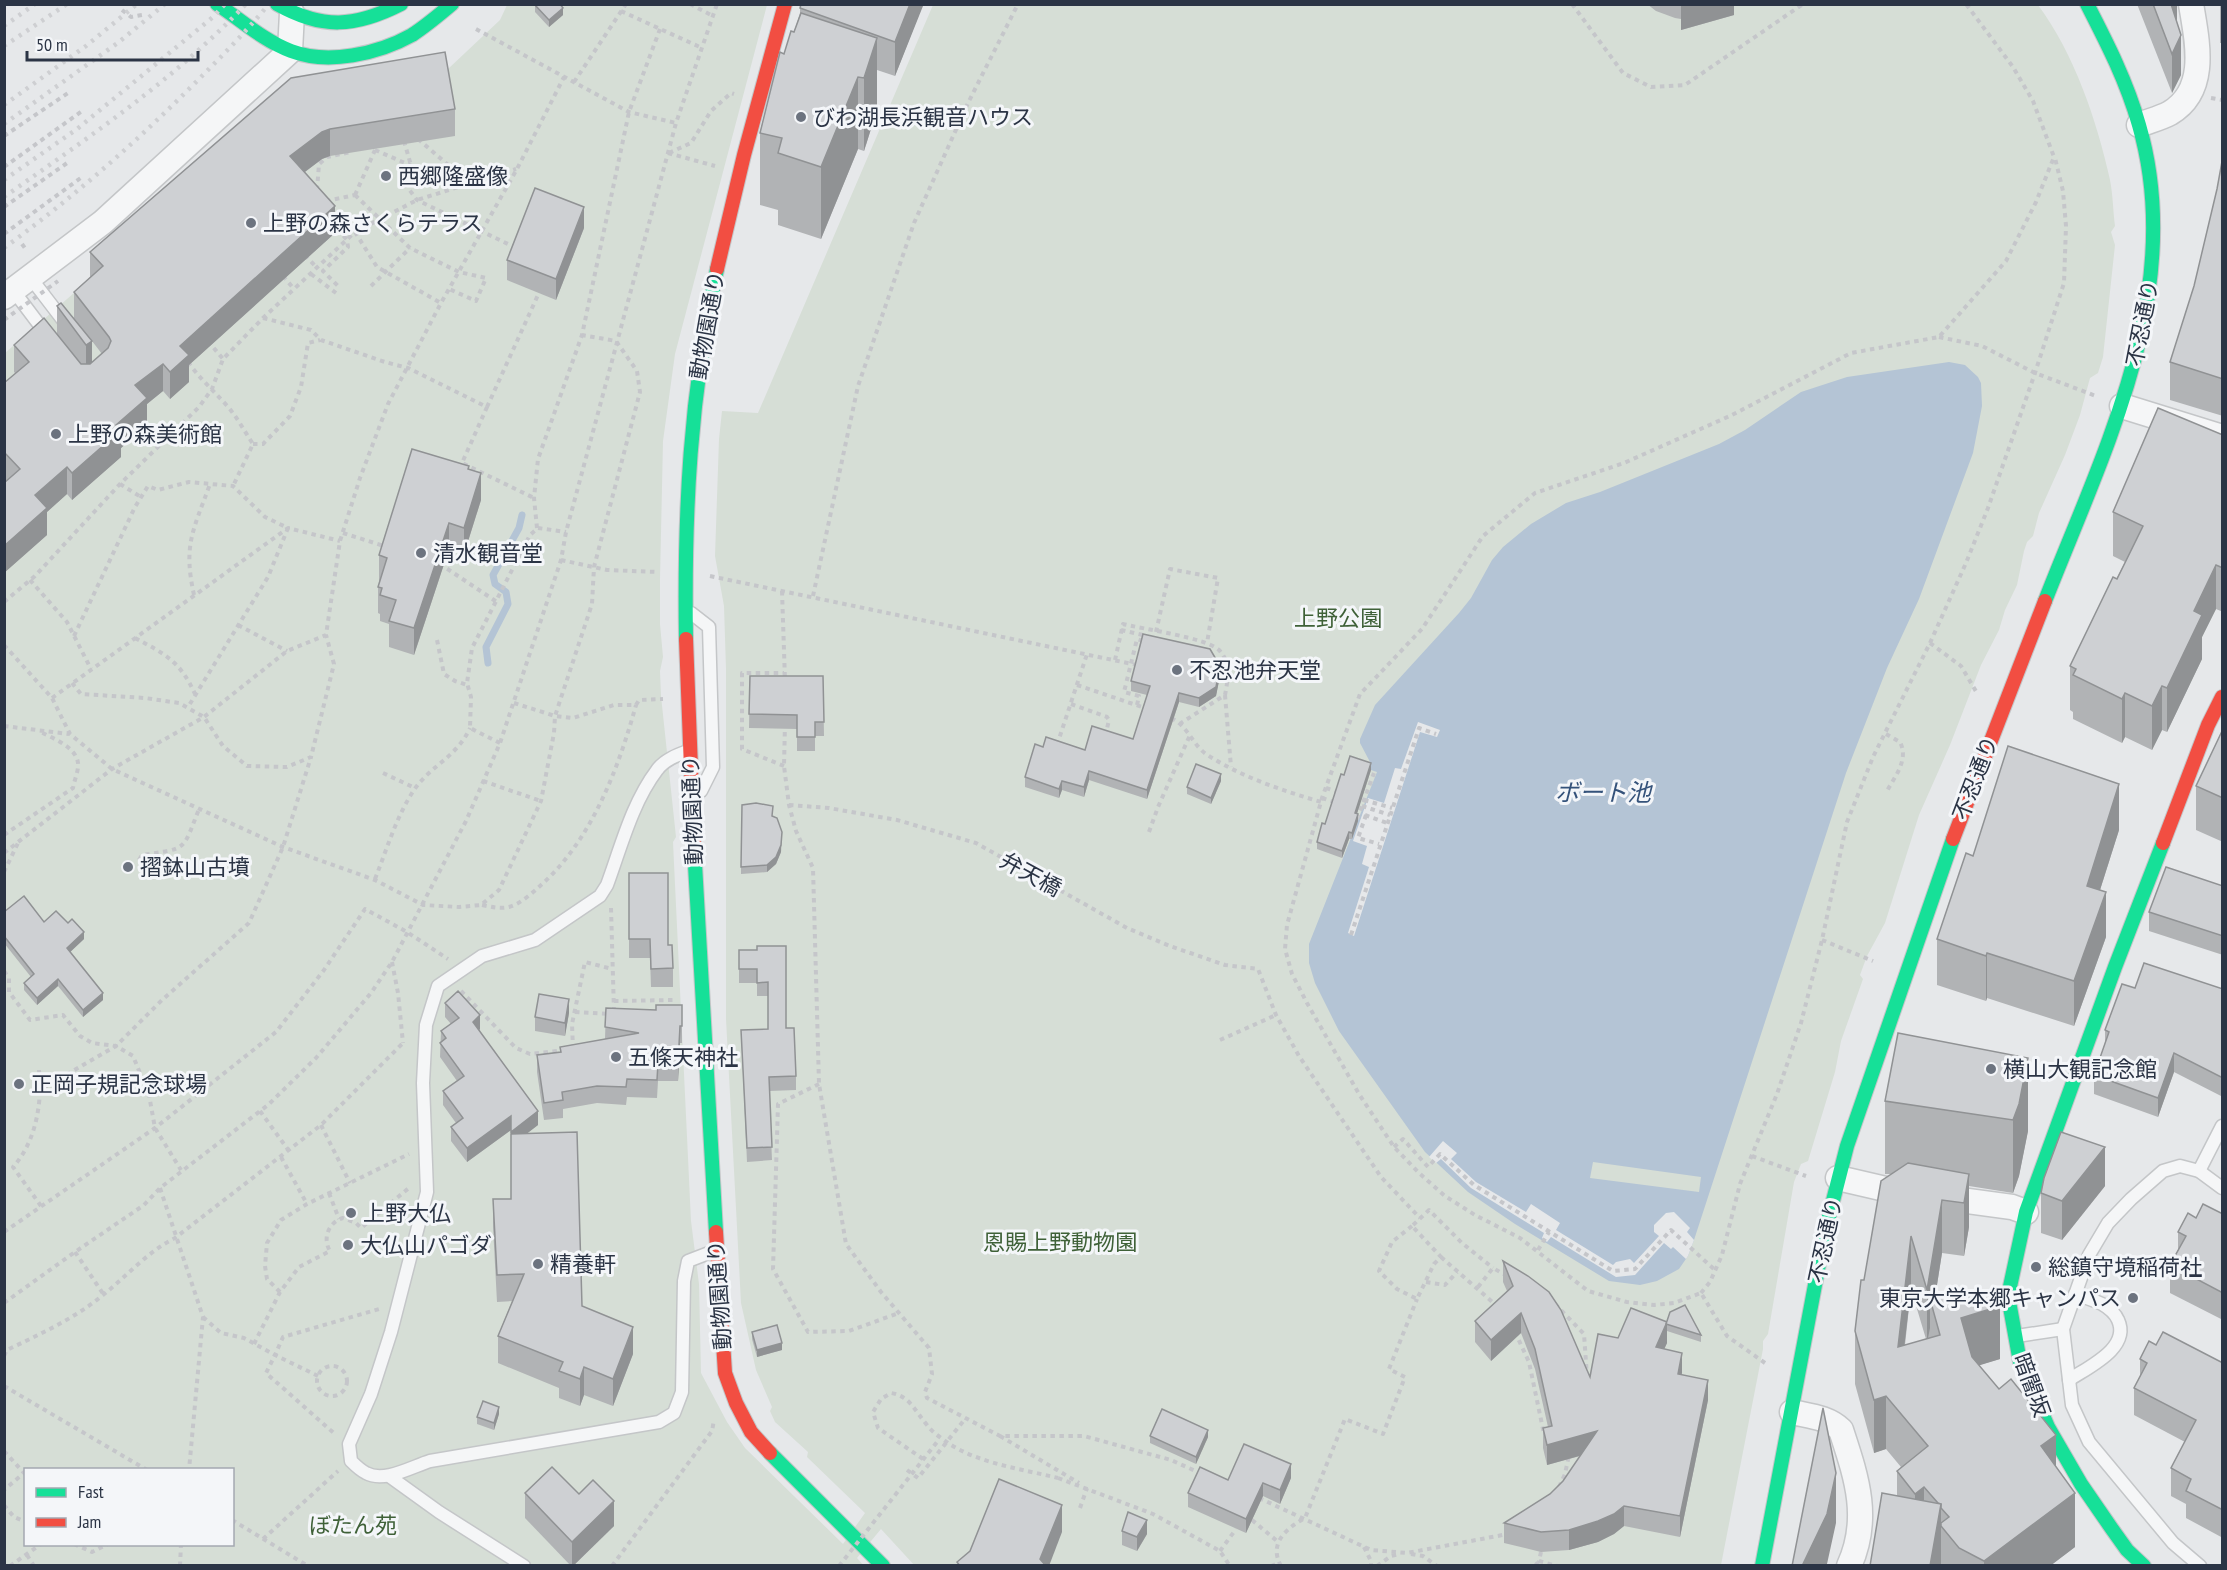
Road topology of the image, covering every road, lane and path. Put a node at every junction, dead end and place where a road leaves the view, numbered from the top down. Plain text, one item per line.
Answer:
1 (217, 4) edge
2 (401, 4) edge
3 (452, 4) edge
4 (626, 4) edge
5 (690, 4) edge
6 (717, 4) edge
7 (785, 4) edge
8 (1018, 4) edge
9 (1572, 4) edge
10 (1803, 4) edge
11 (1966, 4) edge
12 (2087, 4) edge
13 (2191, 4) edge
14 (285, 9) edge
15 (122, 10) dead end
16 (621, 11) junction
17 (142, 15) dead end
18 (713, 16) junction
19 (476, 29) dead end
20 (660, 29) junction
21 (702, 48) junction
22 (290, 51) junction
23 (564, 76) junction
24 (574, 82) junction
25 (68, 93) dead end
26 (738, 95) dead end
27 (2209, 98) dead end
28 (2223, 100) edge
29 (82, 111) dead end
30 (629, 112) junction
31 (676, 123) junction
32 (2139, 125) junction
33 (416, 129) edge
34 (4, 136) edge
35 (372, 138) edge
36 (418, 139) junction
37 (404, 141) junction
38 (395, 142) edge
39 (387, 143) edge
40 (329, 147) edge
41 (367, 148) dead end
42 (376, 148) junction
43 (357, 150) dead end
44 (668, 153) junction
45 (312, 156) edge
46 (327, 157) junction
47 (2055, 157) junction
48 (70, 161) dead end
49 (319, 164) junction
50 (412, 166) junction
51 (716, 166) dead end
52 (4, 167) edge
53 (517, 169) junction
54 (82, 177) dead end
55 (470, 183) junction
56 (317, 194) edge
57 (355, 195) junction
58 (417, 200) junction
59 (316, 203) edge
60 (4, 207) edge
61 (326, 215) edge
62 (380, 220) junction
63 (355, 232) junction
64 (482, 233) junction
65 (4, 234) edge
66 (347, 240) junction
67 (22, 244) dead end
68 (510, 245) edge
69 (410, 248) junction
70 (302, 251) edge
71 (28, 252) dead end
72 (317, 268) junction
73 (278, 269) edge
74 (386, 272) junction
75 (459, 272) junction
76 (311, 274) junction
77 (58, 281) dead end
78 (338, 286) dead end
79 (371, 286) dead end
80 (16, 288) edge
81 (294, 289) junction
82 (449, 289) junction
83 (336, 293) dead end
84 (538, 295) dead end
85 (441, 303) junction
86 (262, 318) junction
87 (4, 320) edge
88 (73, 333) edge
89 (203, 335) edge
90 (582, 335) junction
91 (1939, 337) junction
92 (321, 340) junction
93 (616, 341) junction
94 (56, 347) edge
95 (185, 358) edge
96 (223, 359) junction
97 (408, 368) junction
98 (2035, 373) junction
99 (212, 389) junction
100 (2122, 406) junction
101 (487, 407) junction
102 (2223, 436) edge
103 (253, 444) junction
104 (120, 483) junction
105 (210, 484) junction
106 (232, 486) junction
107 (141, 497) junction
108 (534, 498) junction
109 (288, 528) junction
110 (537, 528) junction
111 (566, 532) junction
112 (343, 533) junction
113 (340, 541) junction
114 (387, 547) edge
115 (561, 560) junction
116 (436, 564) edge
117 (594, 567) junction
118 (686, 573) junction
119 (30, 580) junction
120 (782, 591) junction
121 (194, 595) junction
122 (813, 596) junction
123 (4, 602) edge
124 (497, 602) junction
125 (687, 610) junction
126 (238, 625) junction
127 (1121, 630) junction
128 (1156, 632) junction
129 (326, 635) junction
130 (74, 636) junction
131 (135, 638) junction
132 (437, 640) dead end
133 (1207, 643) junction
134 (1930, 643) junction
135 (4, 645) edge
136 (287, 651) junction
137 (1087, 654) junction
138 (1115, 660) junction
139 (1131, 664) junction
140 (1137, 665) edge
141 (92, 669) junction
142 (784, 673) junction
143 (72, 683) junction
144 (1077, 685) junction
145 (468, 686) junction
146 (785, 688) edge
147 (1977, 693) dead end
148 (195, 694) junction
149 (1225, 695) junction
150 (2223, 697) edge
151 (52, 698) junction
152 (669, 699) dead end
153 (514, 703) junction
154 (1071, 704) junction
155 (636, 705) junction
156 (1137, 705) junction
157 (188, 706) junction
158 (1154, 711) edge
159 (1161, 714) edge
160 (555, 716) junction
161 (204, 717) junction
162 (785, 722) edge
163 (1181, 723) junction
164 (4, 726) edge
165 (470, 728) junction
166 (41, 732) junction
167 (70, 734) junction
168 (1190, 734) junction
169 (1436, 734) dead end
170 (1886, 734) junction
171 (1103, 740) edge
172 (500, 743) junction
173 (1055, 750) edge
174 (689, 751) junction
175 (311, 757) junction
176 (784, 766) junction
177 (1231, 767) junction
178 (112, 769) junction
179 (383, 773) dead end
180 (1374, 773) dead end
181 (483, 781) junction
182 (415, 788) junction
183 (1326, 788) junction
184 (1887, 791) dead end
185 (1338, 792) edge
186 (1358, 799) edge
187 (1321, 800) junction
188 (541, 801) junction
189 (1334, 802) edge
190 (789, 805) junction
191 (1362, 806) junction
192 (692, 808) junction
193 (1392, 808) junction
194 (199, 809) junction
195 (1354, 810) edge
196 (1366, 815) junction
197 (1390, 815) junction
198 (1357, 819) edge
199 (1387, 823) junction
200 (1149, 832) dead end
201 (4, 835) edge
202 (18, 843) junction
203 (1379, 844) junction
204 (283, 847) junction
205 (4, 853) edge
206 (139, 860) dead end
207 (4, 872) edge
208 (375, 880) junction
209 (423, 905) junction
210 (481, 905) junction
211 (611, 927) dead end
212 (407, 932) junction
213 (1351, 935) dead end
214 (1822, 940) junction
215 (1873, 961) dead end
216 (392, 962) junction
217 (612, 969) junction
218 (4, 971) edge
219 (450, 977) junction
220 (684, 999) dead end
221 (614, 1001) junction
222 (575, 1012) junction
223 (1276, 1016) junction
224 (1220, 1040) dead end
225 (403, 1043) junction
226 (116, 1046) junction
227 (425, 1047) junction
228 (39, 1070) dead end
229 (819, 1084) junction
230 (40, 1090) junction
231 (260, 1111) junction
232 (321, 1125) junction
233 (2223, 1126) edge
234 (155, 1128) junction
235 (426, 1144) junction
236 (1394, 1147) junction
237 (289, 1150) junction
238 (1752, 1156) junction
239 (280, 1157) junction
240 (182, 1170) junction
241 (2199, 1171) junction
242 (427, 1173) junction
243 (1806, 1176) dead end
244 (1838, 1178) junction
245 (351, 1183) junction
246 (160, 1188) junction
247 (2223, 1188) edge
248 (329, 1194) junction
249 (308, 1204) junction
250 (41, 1206) junction
251 (2026, 1212) junction
252 (1420, 1218) junction
253 (339, 1219) junction
254 (1412, 1226) junction
255 (4, 1232) edge
256 (1549, 1232) junction
257 (175, 1238) junction
258 (716, 1250) junction
259 (1538, 1250) junction
260 (75, 1252) junction
261 (1440, 1257) junction
262 (1493, 1268) junction
263 (1715, 1270) junction
264 (1457, 1272) junction
265 (1509, 1277) edge
266 (1426, 1282) junction
267 (1478, 1287) junction
268 (280, 1292) junction
269 (1701, 1293) junction
270 (2075, 1294) junction
271 (104, 1295) junction
272 (1417, 1299) junction
273 (399, 1300) junction
274 (1551, 1301) edge
275 (4, 1304) edge
276 (899, 1312) junction
277 (1502, 1312) edge
278 (203, 1317) junction
279 (1512, 1327) edge
280 (2063, 1329) junction
281 (2016, 1336) junction
282 (254, 1344) junction
283 (275, 1355) junction
284 (4, 1356) edge
285 (1765, 1363) dead end
286 (318, 1376) junction
287 (2069, 1380) junction
288 (1586, 1383) edge
289 (4, 1386) edge
290 (1792, 1412) junction
291 (715, 1413) dead end
292 (965, 1419) junction
293 (1000, 1436) junction
294 (937, 1442) dead end
295 (348, 1444) junction
296 (1546, 1444) edge
297 (4, 1451) edge
298 (1570, 1451) edge
299 (923, 1459) junction
300 (351, 1461) junction
301 (144, 1468) edge
302 (189, 1468) edge
303 (912, 1473) junction
304 (389, 1476) junction
305 (1212, 1478) edge
306 (1087, 1488) junction
307 (4, 1490) edge
308 (1557, 1490) edge
309 (1254, 1496) edge
310 (4, 1505) edge
311 (1080, 1508) dead end
312 (1305, 1518) junction
313 (1252, 1520) edge
314 (24, 1521) edge
315 (234, 1521) edge
316 (1236, 1528) edge
317 (1512, 1534) edge
318 (263, 1539) junction
319 (1277, 1541) junction
320 (38, 1546) edge
321 (77, 1546) edge
322 (106, 1546) edge
323 (181, 1546) edge
324 (1364, 1546) junction
325 (1220, 1551) junction
326 (1541, 1552) dead end
327 (1407, 1553) junction
328 (27, 1555) junction
329 (1539, 1561) junction
330 (2135, 1563) edge
331 (1280, 1564) edge
332 (10, 1566) edge
333 (34, 1566) edge
334 (180, 1566) edge
335 (308, 1566) edge
336 (524, 1566) edge
337 (612, 1566) edge
338 (839, 1566) edge
339 (883, 1566) edge
340 (1230, 1566) edge
341 (1271, 1566) edge
342 (1371, 1566) edge
343 (1377, 1566) edge
344 (1437, 1566) edge
345 (1535, 1566) edge
346 (1557, 1566) edge
347 (1762, 1566) edge
348 (1849, 1566) edge
349 (2200, 1566) edge

1 - 22 street
2 - 14 street
3 - 22 street
4 - 16 path
5 - 18 path
6 - 18 path
7 - 118 street, 動物園通り
8 - 122 path
9 - 10 path
11 - 47 path
12 - 32 street, 不忍通り
13 - 32 street
14 - 22 street
15 - 17 path
16 - 20 path
16 - 24 path
18 - 21 path
19 - 23 path
20 - 21 path
20 - 30 path
21 - 31 path
22 - 80 street
23 - 24 path
23 - 53 path
24 - 30 path
25 - 34 path
26 - 44 path
27 - 28 path
29 - 52 path
30 - 31 path
30 - 90 path
31 - 44 path
32 - 100 street, 不忍通り
33 - 36 path
35 - 42 path
36 - 37 path
36 - 55 path
37 - 38 path
37 - 50 path
39 - 42 path
40 - 46 path
41 - 42 path
42 - 50 path
42 - 57 path
43 - 46 path
44 - 51 path
44 - 93 path
45 - 49 path
46 - 49 path
47 - 91 path
47 - 98 path
48 - 60 path
49 - 56 path
50 - 58 path
53 - 55 path
53 - 64 path
54 - 65 path
55 - 58 path
57 - 59 path
57 - 62 path
58 - 62 path
58 - 64 path
61 - 66 path
62 - 63 path
62 - 69 path
63 - 66 path
63 - 74 path
64 - 68 path
64 - 75 path
66 - 72 path
66 - 78 path
67 - 71 path
69 - 74 path
69 - 75 path
70 - 72 path
72 - 76 path
73 - 81 path
74 - 79 path
74 - 85 path
75 - 82 path
75 - 82 path
76 - 81 path
76 - 83 path
77 - 87 path, bridge
80 - 88 lane
80 - 94 lane
81 - 86 path
82 - 85 path
84 - 101 path
85 - 97 path
86 - 92 path
86 - 96 path
89 - 96 path
90 - 93 path
90 - 108 path
91 - 98 path
91 - 183 path
92 - 97 path
92 - 103 path
93 - 111 path
93 - 117 path
95 - 99 path
96 - 99 path
97 - 101 path
97 - 112 path
98 - 100 path
98 - 134 path
99 - 103 path
99 - 104 path
100 - 102 street
100 - 244 street, 不忍通り
101 - 108 path
103 - 106 path
104 - 107 path
104 - 119 path
105 - 106 path
105 - 107 path
105 - 121 path
106 - 109 path
107 - 130 path
108 - 110 path
109 - 113 path
109 - 121 path
109 - 126 path
110 - 111 path
110 - 124 path
111 - 115 path
112 - 113 path
112 - 114 path
113 - 129 path
115 - 117 path
115 - 153 path
116 - 124 path
117 - 118 path
117 - 160 path
118 - 120 path
118 - 125 street, 動物園通り
119 - 123 path
119 - 130 path
120 - 122 path
120 - 142 path
121 - 131 path
122 - 137 path
124 - 145 path
125 - 174 street, 動物園通り
125 - 192 lane
126 - 136 path
126 - 148 path
127 - 128 path
127 - 138 path
127 - 139 path
128 - 133 path
128 - 133 path
129 - 136 path
129 - 175 path
130 - 141 path
131 - 141 path
131 - 148 path
132 - 145 path
133 - 149 path
134 - 147 path
134 - 170 path
135 - 151 path
136 - 161 path
137 - 138 path
137 - 144 path
138 - 139 path
139 - 140 path
139 - 156 path
141 - 143 path
142 - 146 path
142 - 176 path
143 - 151 path
143 - 157 path
144 - 154 path
144 - 156 path
145 - 165 path
148 - 157 path
149 - 163 path
149 - 177 path
150 - 251 street, 暗闇坂
151 - 167 path
152 - 155 path
153 - 160 path
153 - 172 path
154 - 171 path
154 - 173 path
155 - 160 path
155 - 210 path
156 - 158 path
157 - 161 path
159 - 163 path
160 - 188 path
161 - 175 path
161 - 178 path
162 - 176 path
163 - 168 path
164 - 166 path
165 - 172 path
165 - 182 path
166 - 167 path
166 - 201 path
167 - 178 path
168 - 177 path
168 - 200 path
169 - 193 path
170 - 184 path
170 - 214 path
172 - 181 path
174 - 192 street, 動物園通り
174 - 219 lane
175 - 204 path
176 - 190 path
177 - 187 path
178 - 194 path
178 - 202 path
179 - 182 path
180 - 191 path
181 - 188 path
181 - 209 path
182 - 208 path
183 - 185 path
183 - 187 path
186 - 191 path
187 - 189 path
187 - 236 path
188 - 210 path
190 - 223 path, 弁天橋
190 - 229 path
191 - 193 path
191 - 195 path
191 - 196 path
191 - 197 path
191 - 198 path
192 - 258 street, 動物園通り
193 - 197 path
194 - 204 path
194 - 206 path
196 - 199 path
196 - 203 path
197 - 199 path
199 - 203 path
202 - 205 path
202 - 207 path
203 - 213 path
204 - 208 path
204 - 226 path
208 - 209 path
209 - 210 path
209 - 212 path
211 - 217 path
212 - 216 path
212 - 219 path
212 - 234 path
214 - 215 path
214 - 238 path
216 - 225 path
216 - 231 path
217 - 221 path
217 - 222 path
218 - 226 path
219 - 222 path
219 - 227 lane
220 - 221 path
221 - 222 path
223 - 224 path
223 - 252 path
225 - 227 path
225 - 232 path
226 - 230 path
226 - 234 path
227 - 235 lane
228 - 230 path
229 - 276 path
229 - 276 path
230 - 250 path
231 - 237 path
231 - 240 path
232 - 237 path
232 - 245 path
233 - 241 lane
234 - 240 path
234 - 250 path
235 - 242 lane
235 - 245 path
236 - 256 path
236 - 259 path
237 - 239 path
238 - 243 path
238 - 263 path
239 - 249 path
239 - 257 path
240 - 246 path
241 - 247 lane
241 - 270 lane
242 - 253 path
242 - 273 lane
244 - 251 street
244 - 290 street, 不忍通り
245 - 248 path
246 - 257 path
246 - 260 path
248 - 249 path
248 - 253 path
249 - 268 path
250 - 255 path
251 - 281 street, 暗闇坂
252 - 254 path
252 - 262 path
253 - 268 path
254 - 261 path
254 - 272 path
256 - 259 path
256 - 263 path
257 - 271 path
257 - 278 path
258 - 304 lane
258 - 339 street, 動物園通り
259 - 269 path
260 - 271 path
260 - 275 path
261 - 264 path
261 - 266 path
262 - 265 path
262 - 267 path
263 - 269 path
264 - 266 path
264 - 267 path
266 - 272 path
267 - 277 path
268 - 282 path
269 - 285 path
270 - 280 lane
270 - 287 lane
271 - 284 path
272 - 312 path
273 - 283 path
273 - 295 lane
274 - 288 path
276 - 292 path
278 - 282 path
278 - 302 path
279 - 296 path
280 - 281 lane
280 - 287 lane
281 - 330 street, 暗闇坂
282 - 283 path
283 - 286 path
283 - 295 path
286 - 286 path
287 - 349 lane
289 - 301 path
290 - 347 street, 不忍通り
290 - 348 street
291 - 337 path
292 - 293 path
292 - 303 path, bridge
293 - 305 path
293 - 306 path
294 - 299 path, bridge
295 - 300 lane
297 - 307 path
298 - 308 path
299 - 303 path, bridge
299 - 306 path, bridge
300 - 304 lane
300 - 318 path
303 - 338 path, bridge
304 - 336 lane
306 - 311 path
306 - 325 path
309 - 312 path
310 - 314 path
312 - 319 path
312 - 324 path
313 - 319 path
315 - 318 path
316 - 325 path
317 - 327 path
318 - 335 path
319 - 331 path
320 - 328 path
321 - 322 path
323 - 334 path
324 - 327 path
324 - 342 path
325 - 340 path
326 - 329 path
327 - 343 path
327 - 344 path
328 - 332 path
328 - 333 path
329 - 345 path
329 - 346 path
331 - 341 path

